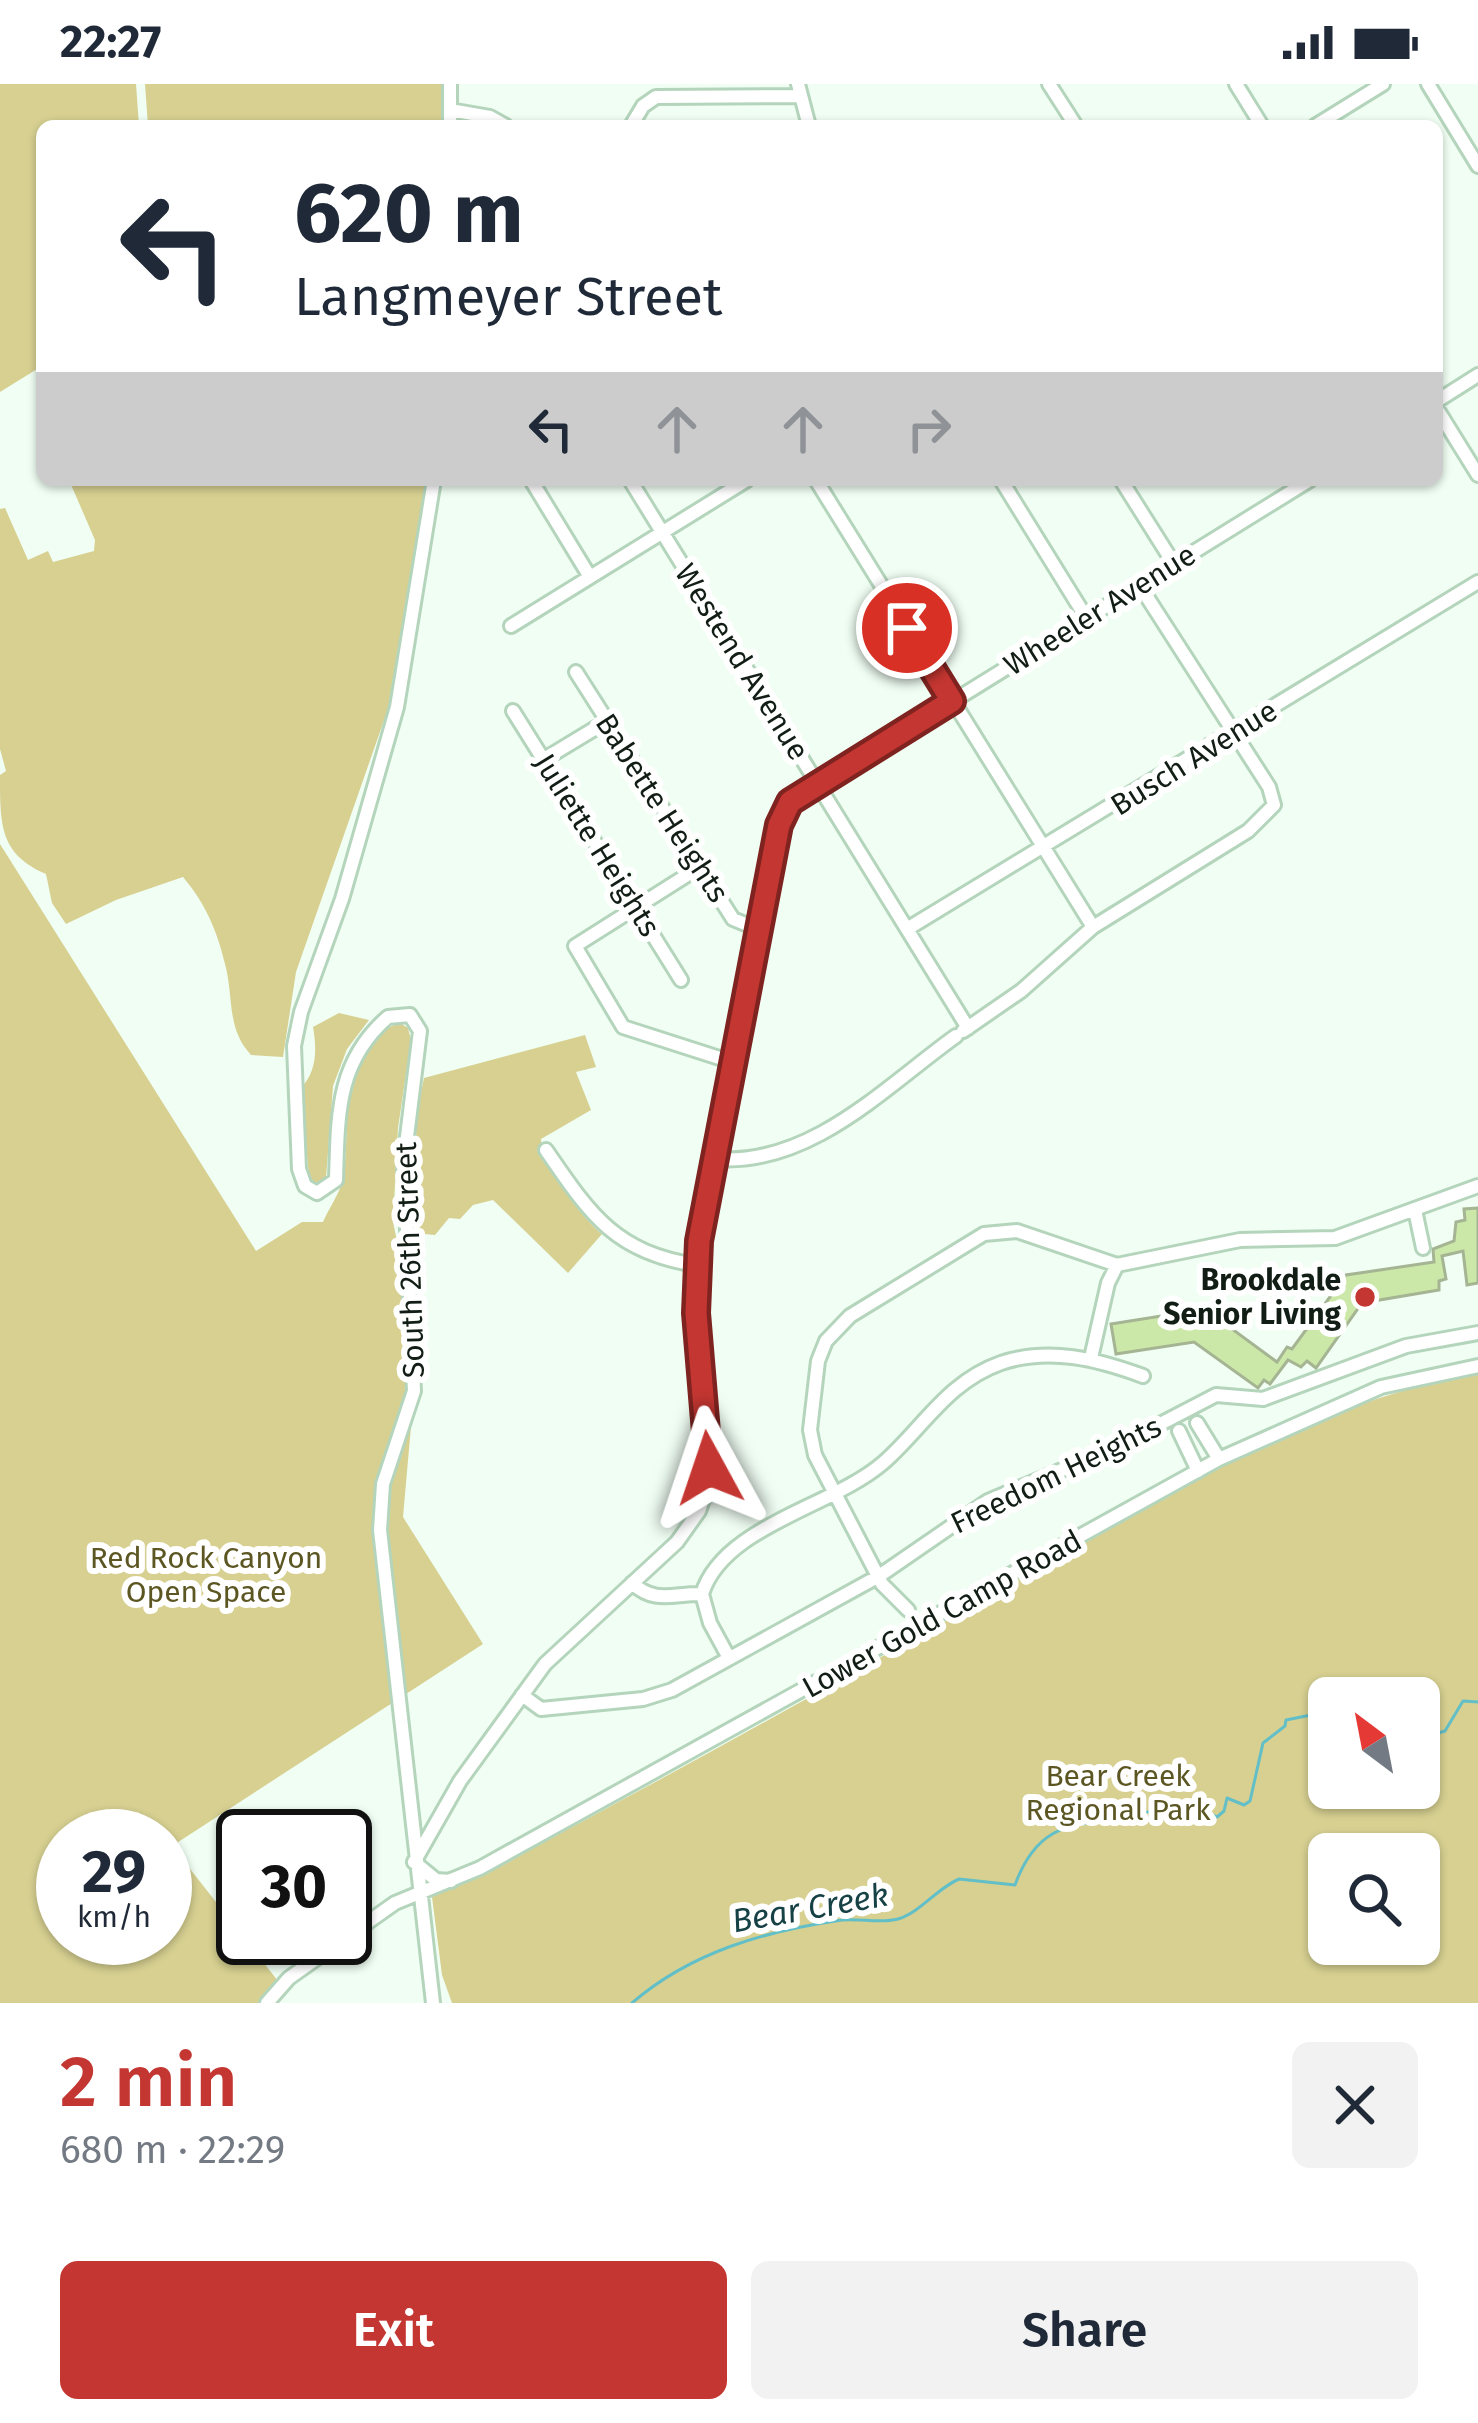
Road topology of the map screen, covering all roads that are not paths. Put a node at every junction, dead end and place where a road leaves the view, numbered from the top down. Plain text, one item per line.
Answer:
1 (450, 84) edge
2 (1049, 84) edge
3 (1236, 84) edge
4 (1383, 84) edge
5 (1428, 84) edge
6 (800, 90) edge
7 (450, 110) junction
8 (450, 120) edge
9 (495, 120) edge
10 (636, 120) edge
11 (808, 120) edge
12 (1072, 120) edge
13 (1258, 120) edge
14 (1325, 120) edge
15 (1478, 166) edge
16 (1478, 375) edge
17 (1443, 401) edge
18 (1443, 415) edge
19 (1478, 475) edge
20 (433, 486) edge
21 (535, 486) edge
22 (634, 486) edge
23 (736, 486) edge
24 (820, 486) edge
25 (1005, 486) edge
26 (1125, 486) edge
27 (1297, 486) edge
28 (661, 531) junction
29 (1174, 564) junction
30 (590, 577) junction
31 (1478, 582) edge
32 (1139, 586) junction
33 (1087, 619) junction
34 (511, 626) dead end
35 (575, 672) dead end
36 (952, 701) junction
37 (513, 711) dead end
38 (610, 720) junction
39 (1233, 734) junction
40 (543, 760) junction
41 (818, 784) junction
42 (1045, 849) junction
43 (701, 867) junction
44 (635, 908) junction
45 (1093, 927) junction
46 (907, 929) junction
47 (760, 930) junction
48 (681, 980) dead end
49 (962, 1032) junction
50 (735, 1063) junction
51 (546, 1150) dead end
52 (717, 1159) junction
53 (1478, 1186) edge
54 (1415, 1210) junction
55 (1423, 1248) dead end
56 (697, 1265) junction
57 (1117, 1265) junction
58 (1478, 1333) edge
59 (1091, 1358) junction
60 (1478, 1366) edge
61 (1143, 1376) dead end
62 (1219, 1459) junction
63 (1198, 1471) junction
64 (834, 1492) junction
65 (879, 1576) junction
66 (632, 1583) junction
67 (702, 1594) junction
68 (908, 1610) dead end
69 (729, 1658) junction
70 (522, 1695) junction
71 (414, 1862) junction
72 (451, 1881) junction
73 (418, 1892) junction
74 (267, 2003) edge
75 (433, 2003) edge

1 - 7 street
2 - 12 street
3 - 13 street
4 - 14 street
5 - 15 street
6 - 10 street
6 - 11 street
7 - 8 street
7 - 9 street
16 - 17 street
18 - 19 street
20 - 71 street, South 26th Street
21 - 30 street
22 - 28 street, Westend Avenue
23 - 28 street
24 - 36 street
25 - 33 street
26 - 29 street
27 - 29 street, Wheeler Avenue
28 - 30 street
28 - 41 street, Westend Avenue
29 - 32 street, Wheeler Avenue
30 - 34 street
31 - 39 street, Busch Avenue
32 - 33 street, Wheeler Avenue
32 - 39 street
33 - 36 street, Wheeler Avenue
35 - 38 street, Babette Heights
36 - 41 street, Wheeler Avenue
36 - 42 street
37 - 40 street, Juliette Heights
38 - 40 street
38 - 43 street, Babette Heights
39 - 42 street, Busch Avenue
39 - 45 street
40 - 44 street, Juliette Heights
41 - 46 street, Westend Avenue
41 - 47 street, Wheeler Avenue
42 - 45 street
42 - 46 street, Busch Avenue
43 - 44 street
43 - 47 street, Babette Heights
44 - 48 street, Juliette Heights
44 - 50 street
45 - 49 street
46 - 49 street, Westend Avenue
47 - 50 street, Wheeler Avenue
49 - 52 street
50 - 52 street, Wheeler Avenue
51 - 56 street
52 - 56 street, Wheeler Avenue
53 - 54 street
54 - 55 street
54 - 57 street
56 - 66 street, Wheeler Avenue
57 - 59 street
57 - 64 street
58 - 65 street, Freedom Heights
59 - 61 street
59 - 64 street
60 - 62 street, Lower Gold Camp Road
62 - 63 street, Lower Gold Camp Road
62 - 63 street
63 - 72 street, Lower Gold Camp Road
64 - 65 street
64 - 67 street
65 - 68 street
65 - 69 street, Freedom Heights
66 - 67 street
66 - 70 street, Wheeler Avenue
67 - 69 street
69 - 70 street, Freedom Heights
70 - 71 street, Wheeler Avenue
71 - 72 street
71 - 73 street, South 26th Street
72 - 73 street, Lower Gold Camp Road
73 - 74 street, Lower Gold Camp Road
73 - 75 street, South 26th Street

